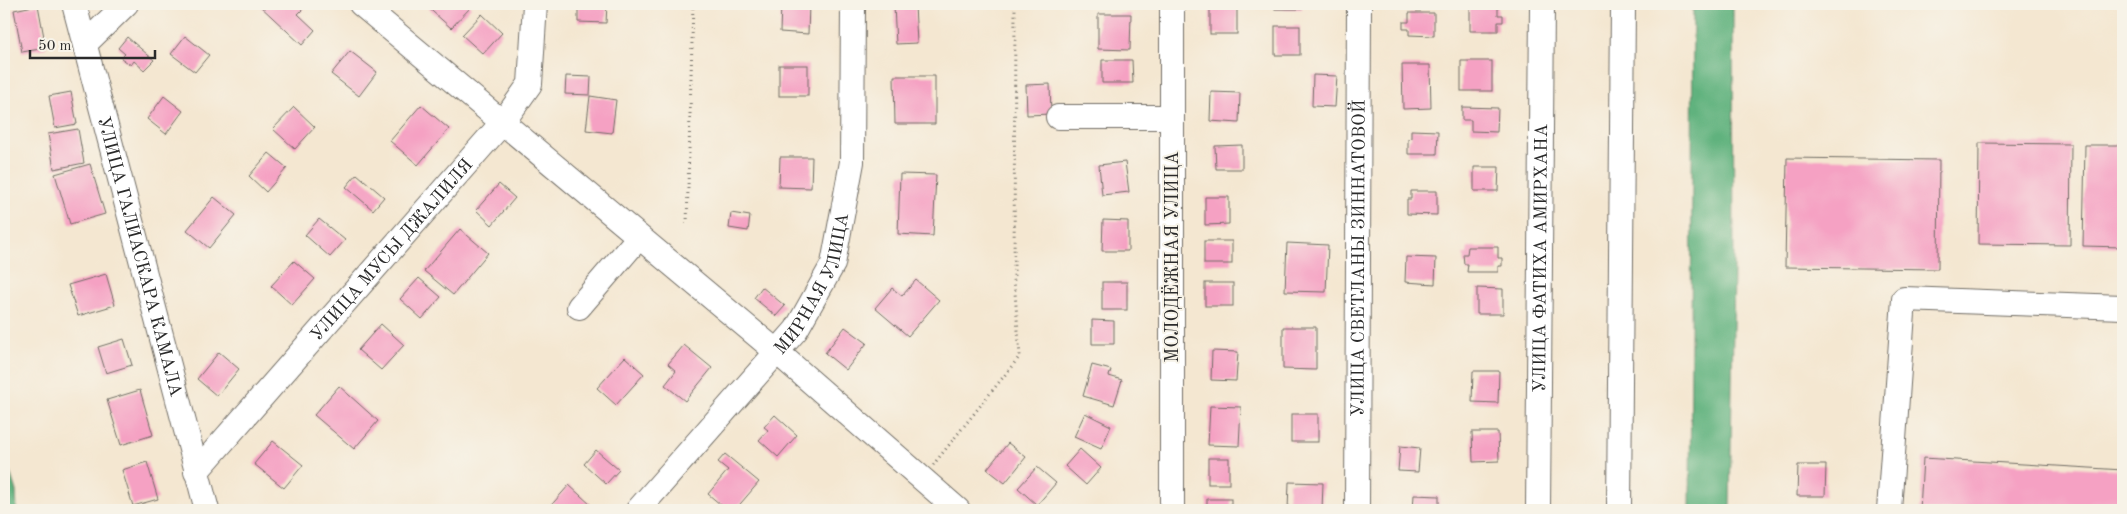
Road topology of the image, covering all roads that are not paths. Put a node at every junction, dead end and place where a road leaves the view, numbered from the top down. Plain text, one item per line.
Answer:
1 (74, 4) edge
2 (126, 4) edge
3 (361, 4) edge
4 (535, 4) edge
5 (853, 4) edge
6 (1172, 4) edge
7 (1359, 4) edge
8 (1542, 4) edge
9 (1623, 4) edge
10 (86, 43) junction
11 (1058, 117) dead end
12 (1172, 117) junction
13 (503, 122) junction
14 (639, 237) junction
15 (579, 307) dead end
16 (2123, 307) edge
17 (777, 352) junction
18 (196, 472) junction
19 (206, 510) edge
20 (638, 510) edge
21 (958, 510) edge
22 (1172, 510) edge
23 (1357, 510) edge
24 (1538, 510) edge
25 (1620, 510) edge
26 (1889, 510) edge

1 - 10 street, УЛИЦА ГАЛИАСКАРА КАМАЛА
2 - 10 street
3 - 13 street
4 - 13 street, УЛИЦА МУСЫ ДЖАЛИЛЯ
5 - 17 street, МИРНАЯ УЛИЦА
6 - 12 street, МОЛОДЁЖНАЯ УЛИЦА
7 - 23 street, УЛИЦА СВЕТЛАНЫ ЗИННАТОВОЙ
8 - 24 street, УЛИЦА ФАТИХА АМИРХАНА
9 - 25 street
10 - 18 street, УЛИЦА ГАЛИАСКАРА КАМАЛА
11 - 12 street
12 - 22 street, МОЛОДЁЖНАЯ УЛИЦА
13 - 14 street
13 - 18 street, УЛИЦА МУСЫ ДЖАЛИЛЯ
14 - 15 street
14 - 17 street
16 - 26 street
17 - 20 street, МИРНАЯ УЛИЦА
17 - 21 street
18 - 19 street, УЛИЦА ГАЛИАСКАРА КАМАЛА

